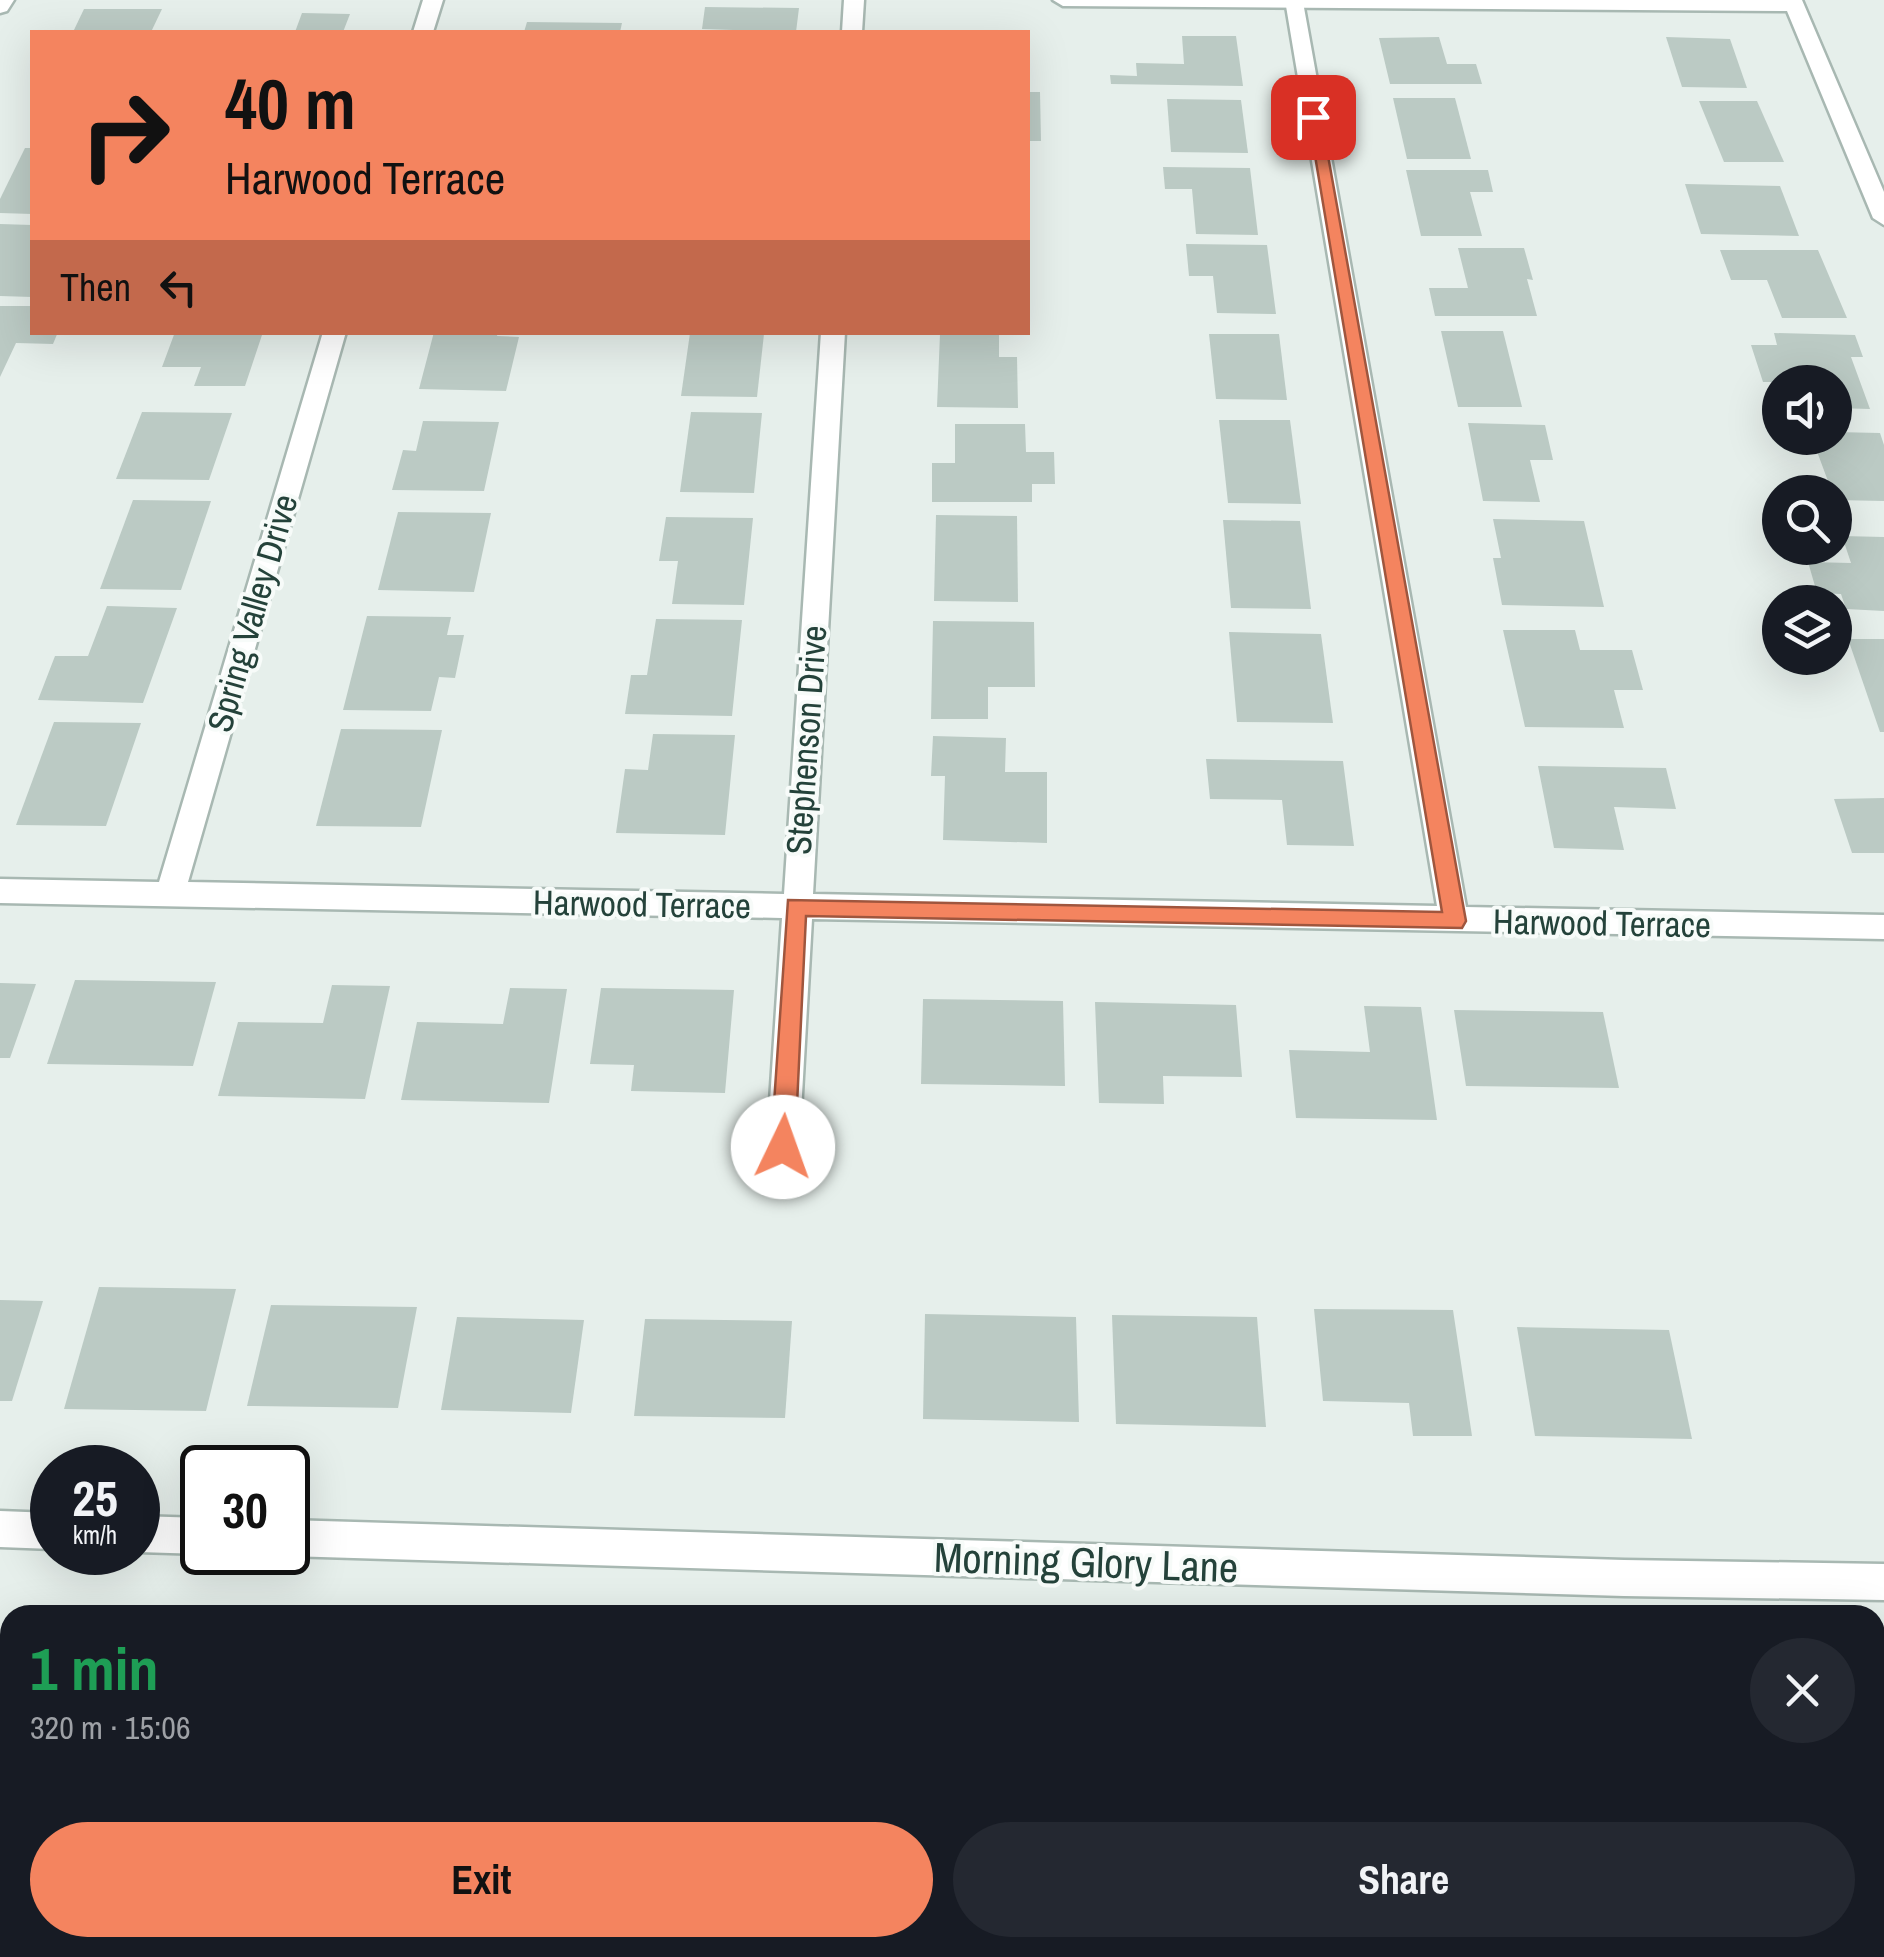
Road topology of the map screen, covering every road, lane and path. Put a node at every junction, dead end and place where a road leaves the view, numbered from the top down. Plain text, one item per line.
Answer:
1 (4, 0) edge
2 (432, 0) edge
3 (854, 0) edge
4 (1063, 0) edge
5 (1293, 2) edge
6 (1793, 3) edge
7 (0, 7) edge
8 (424, 30) edge
9 (852, 30) edge
10 (1884, 218) edge
11 (334, 335) edge
12 (833, 335) edge
13 (0, 891) edge
14 (170, 893) junction
15 (796, 907) junction
16 (1454, 921) junction
17 (1884, 927) edge
18 (783, 1147) dead end
19 (0, 1530) edge
20 (30, 1531) edge
21 (310, 1539) edge
22 (1884, 1582) edge

1 - 7 street
2 - 8 street
3 - 9 street
4 - 5 street
5 - 6 street
5 - 16 street
6 - 10 street
11 - 14 street, Spring Valley Drive
12 - 15 street, Stephenson Drive
13 - 14 street, Harwood Terrace
14 - 15 street, Harwood Terrace
15 - 16 street, Harwood Terrace
15 - 18 street, Stephenson Drive
16 - 17 street, Harwood Terrace
19 - 20 street
21 - 22 street, Morning Glory Lane

